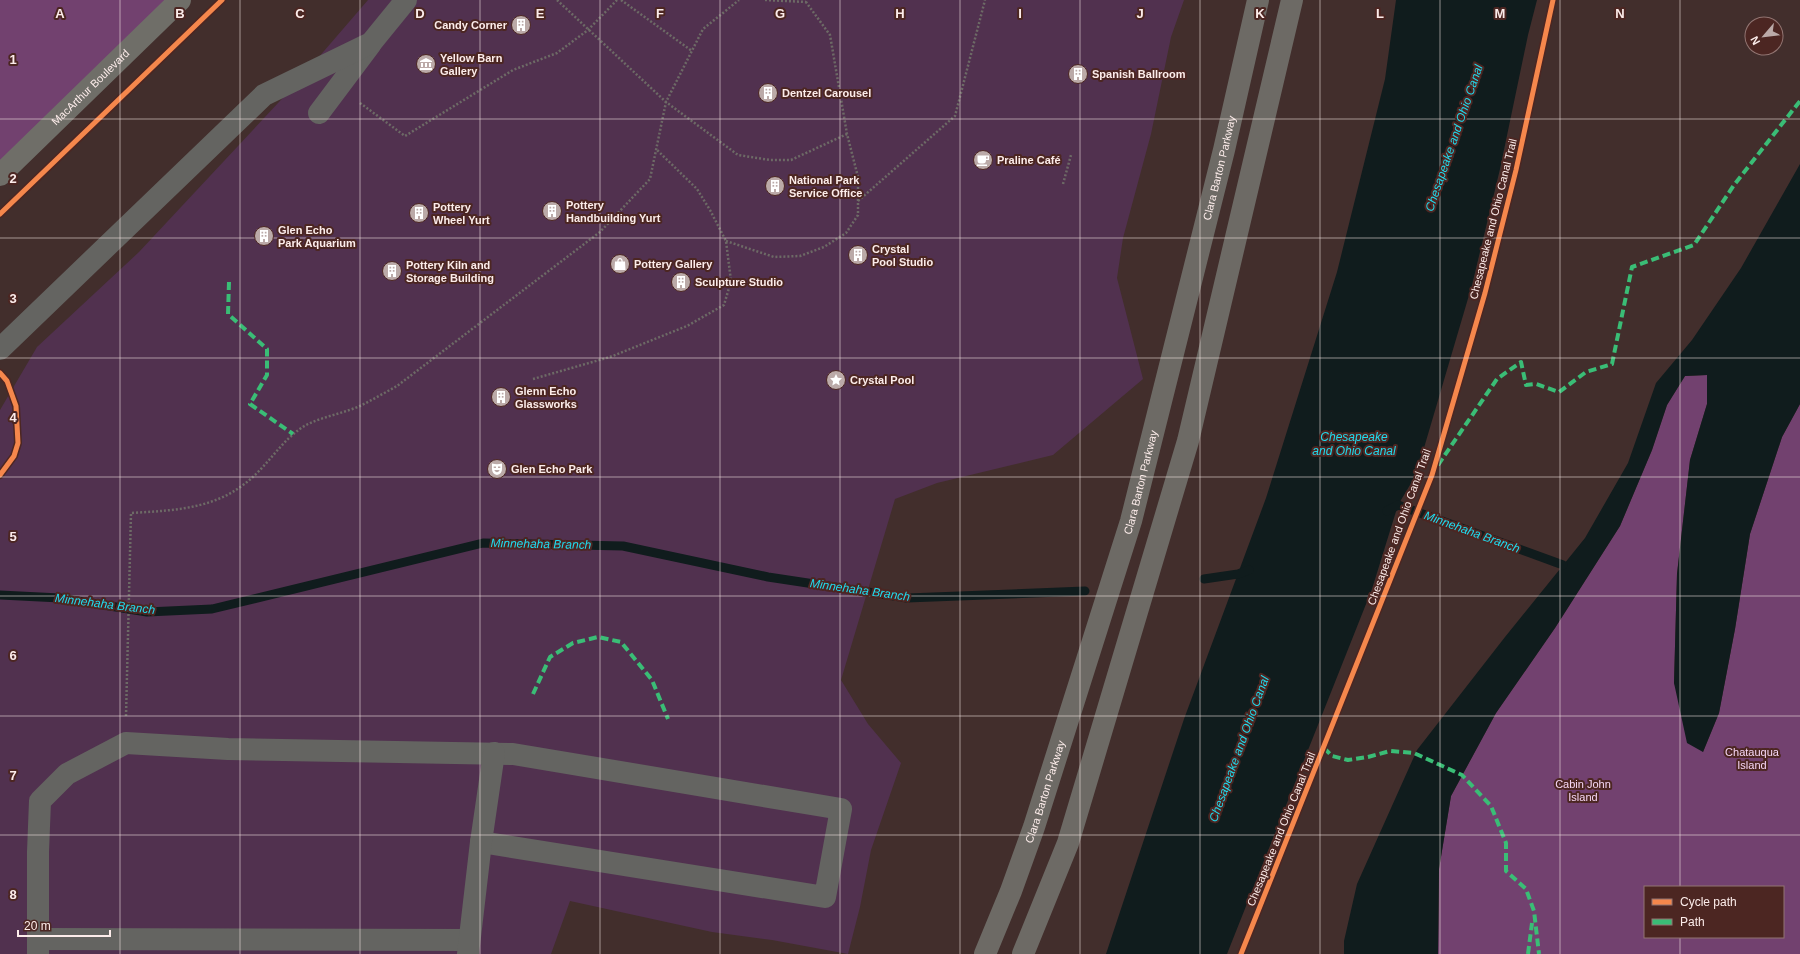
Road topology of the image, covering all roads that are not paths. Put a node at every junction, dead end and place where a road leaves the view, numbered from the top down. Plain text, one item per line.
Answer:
1 (180, 0) edge
2 (406, 0) edge
3 (1258, 0) edge
4 (1292, 0) edge
5 (371, 43) junction
6 (319, 113) dead end
7 (0, 175) edge
8 (0, 349) edge
9 (494, 753) junction
10 (481, 842) junction
11 (38, 947) edge
12 (468, 947) edge
13 (985, 954) edge
14 (1023, 954) edge

1 - 7 main road, MacArthur Boulevard
2 - 5 lane
3 - 13 highway, Clara Barton Parkway
4 - 14 highway
5 - 6 lane
5 - 8 lane
9 - 10 lane
9 - 10 lane
9 - 11 lane
10 - 12 lane
11 - 12 lane

